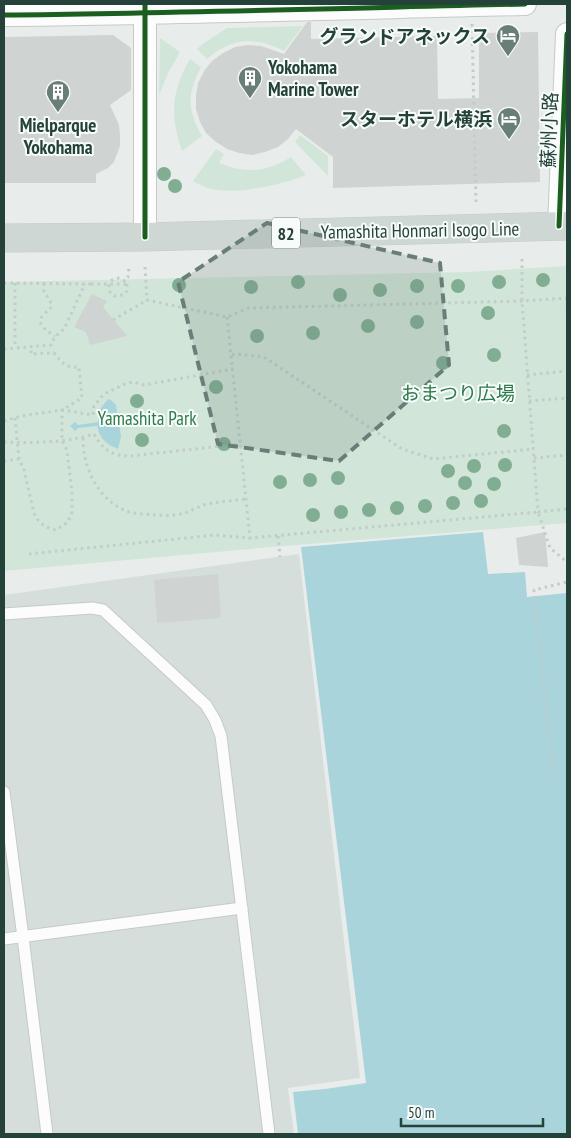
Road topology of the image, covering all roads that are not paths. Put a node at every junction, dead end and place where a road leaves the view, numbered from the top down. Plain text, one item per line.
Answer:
1 (525, 4) edge
2 (145, 9) edge
3 (4, 15) edge
4 (567, 34) edge
5 (563, 226) edge
6 (145, 237) junction
7 (4, 238) edge
8 (4, 614) edge
9 (4, 792) edge
10 (242, 908) junction
11 (23, 937) junction
12 (4, 939) edge
13 (47, 1134) edge
14 (269, 1134) edge

1 - 2 street
2 - 3 street
2 - 6 street
4 - 5 street, 蘇州小路
5 - 6 main road, Yamashita Honmari Isogo Line / 82
6 - 7 main road, Yamashita Honmari Isogo Line / 82
8 - 10 lane
9 - 11 lane
10 - 11 lane
10 - 14 lane
11 - 12 lane
11 - 13 lane

